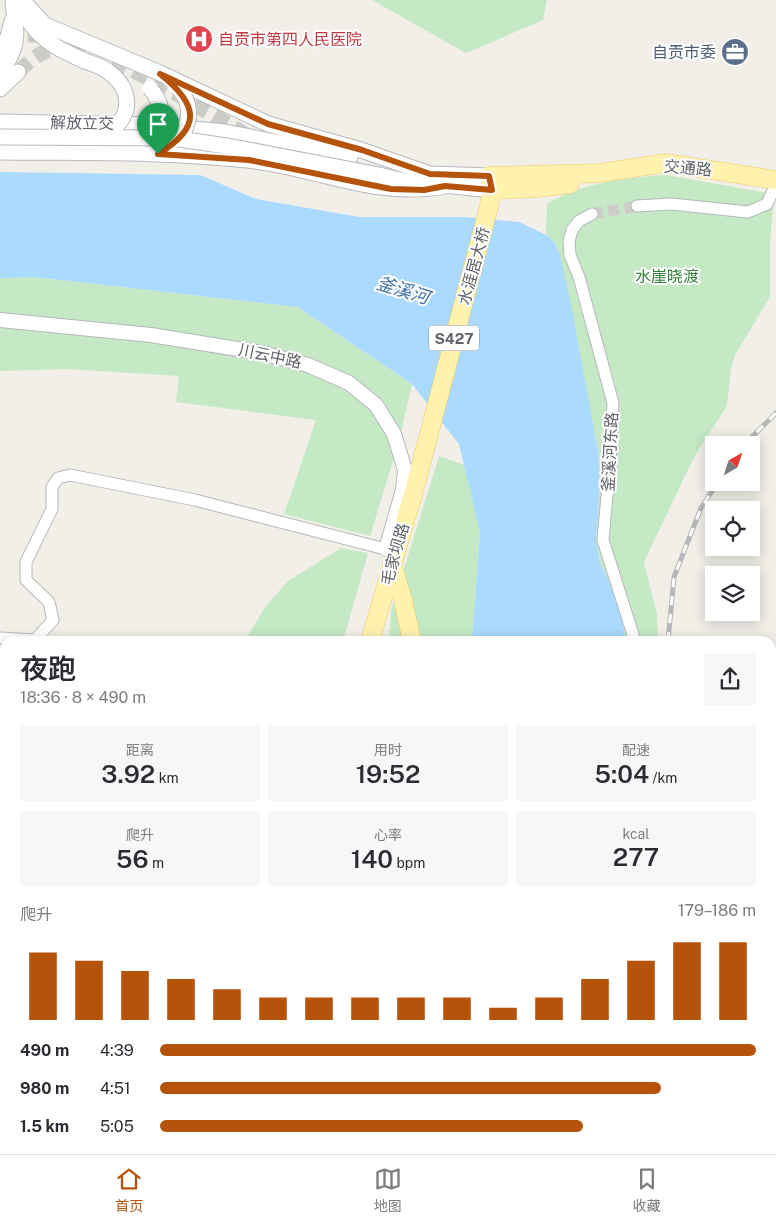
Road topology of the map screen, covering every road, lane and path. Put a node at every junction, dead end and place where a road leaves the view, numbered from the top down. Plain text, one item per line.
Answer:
1 (17, 1) edge
2 (0, 51) edge
3 (0, 72) edge
4 (18, 72) tunnel mouth
5 (160, 74) junction
6 (150, 88) dead end
7 (0, 89) edge
8 (0, 122) edge
9 (0, 137) edge
10 (93, 138) junction
11 (0, 152) edge
12 (126, 154) junction
13 (158, 154) junction
14 (430, 174) junction
15 (776, 180) edge
16 (490, 183) junction
17 (776, 184) edge
18 (445, 186) junction
19 (638, 206) tunnel mouth
20 (592, 214) tunnel mouth
21 (0, 320) edge
22 (420, 466) joint
23 (391, 555) junction
24 (378, 613) junction
25 (39, 636) edge
26 (363, 636) edge
27 (371, 636) edge
28 (376, 636) edge
29 (411, 636) edge
30 (633, 636) edge

1 - 2 main road
1 - 3 main road
1 - 5 main road
1 - 10 main road, bridge
4 - 7 main road
5 - 13 main road, bridge
5 - 14 main road
6 - 12 main road, bridge
8 - 14 main road, 解放立交
9 - 10 main road, 解放立交, bridge
10 - 18 main road, 解放立交, bridge
11 - 12 main road
12 - 13 main road
13 - 18 main road
14 - 16 main road
15 - 16 main road, 交通路
16 - 18 main road
16 - 22 main road, 水涯居大桥 / S427
17 - 19 street
20 - 30 street, 釜溪河东路
21 - 23 street, 川云中路
22 - 23 main road, 毛家坝路 / S427
23 - 24 main road, 毛家坝路 / S427
23 - 25 street
23 - 26 main road, 毛家坝路 / S427
23 - 29 main road
24 - 27 main road, 毛家坝路 / S427
24 - 28 main road

